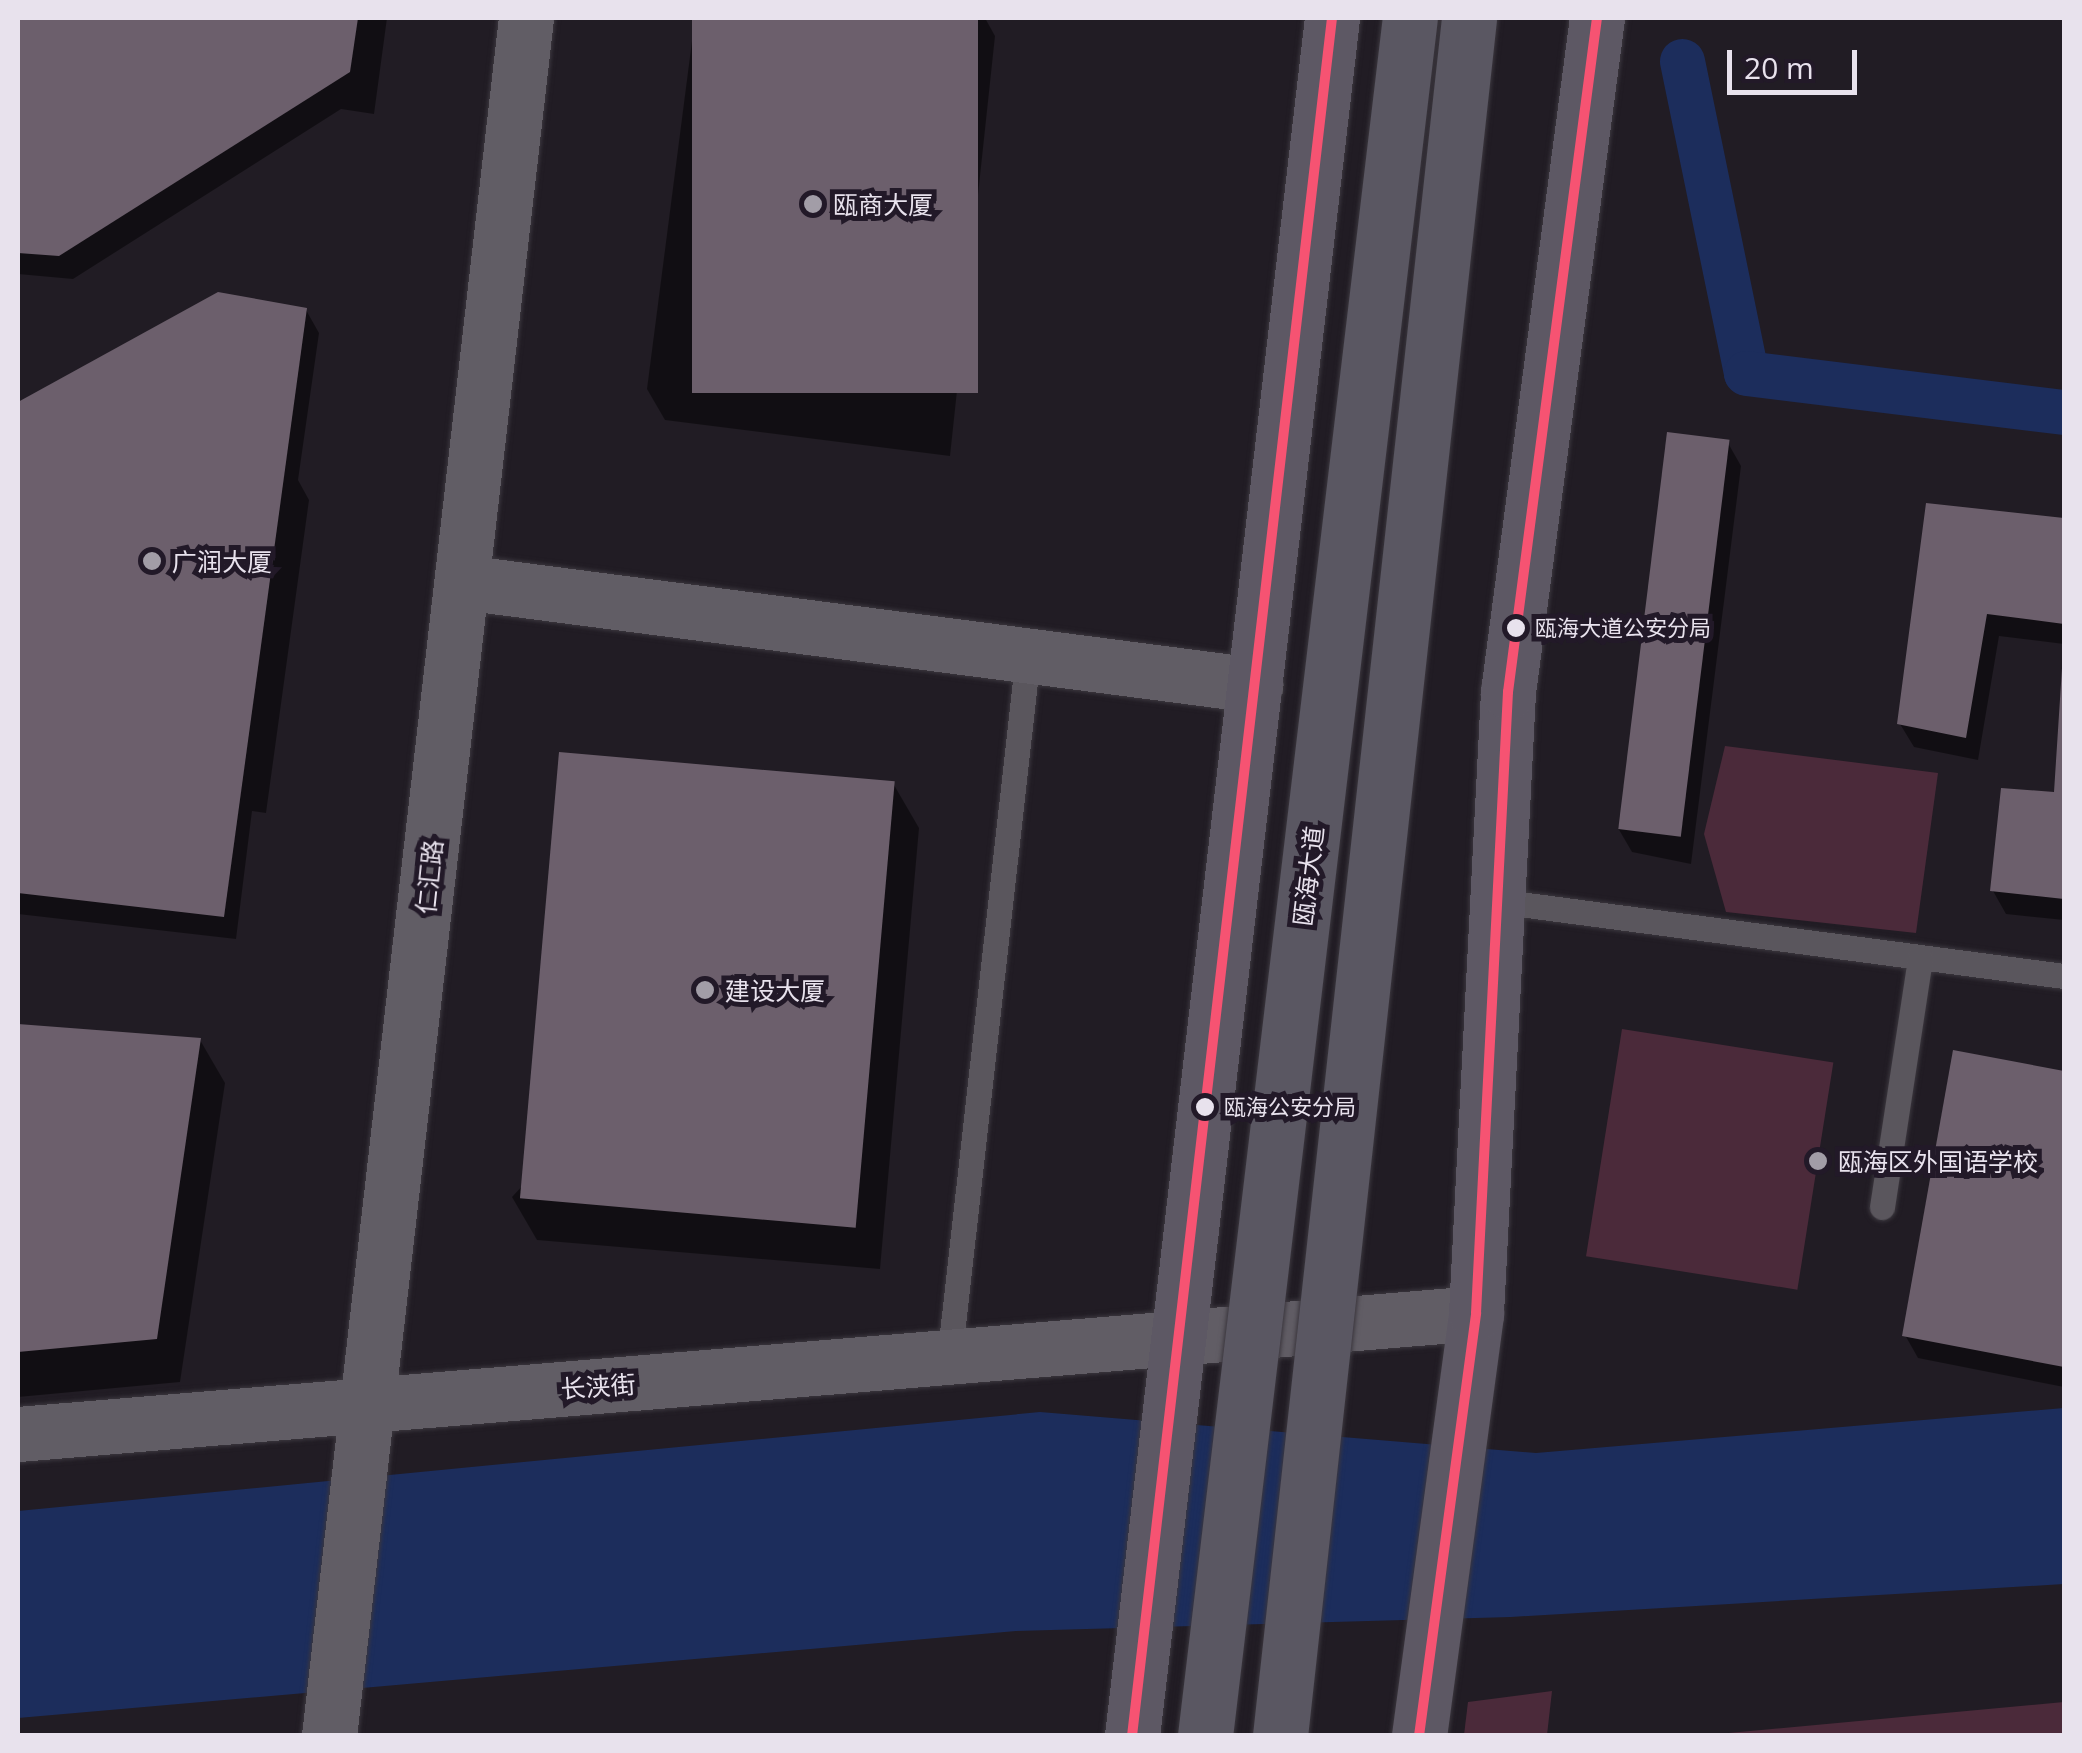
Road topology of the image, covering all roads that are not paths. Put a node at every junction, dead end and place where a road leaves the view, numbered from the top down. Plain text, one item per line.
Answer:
1 (526, 18) edge
2 (1332, 18) edge
3 (1410, 18) edge
4 (1469, 18) edge
5 (1597, 18) edge
6 (462, 582) junction
7 (1028, 655) junction
8 (1254, 685) junction
9 (1497, 901) junction
10 (1920, 958) junction
11 (2064, 976) edge
12 (1882, 1207) dead end
13 (1476, 1313) junction
14 (1178, 1343) junction
15 (949, 1360) junction
16 (368, 1403) junction
17 (18, 1434) edge
18 (332, 1713) edge
19 (1132, 1736) edge
20 (1205, 1736) edge
21 (1280, 1736) edge
22 (1419, 1736) edge

1 - 6 street, 仁汇路
2 - 8 main road
3 - 20 highway, 瓯海大道, bridge
4 - 21 highway, bridge
5 - 9 main road
6 - 7 street
6 - 16 street, 仁汇路
7 - 8 street
7 - 15 lane
8 - 14 main road
9 - 10 lane
9 - 13 main road
10 - 11 lane
10 - 12 lane
13 - 14 street, 长浃街
13 - 22 main road
14 - 15 street, 长浃街
14 - 19 main road
15 - 16 street, 长浃街
16 - 17 street, 长浃街
16 - 18 street, 仁汇路

